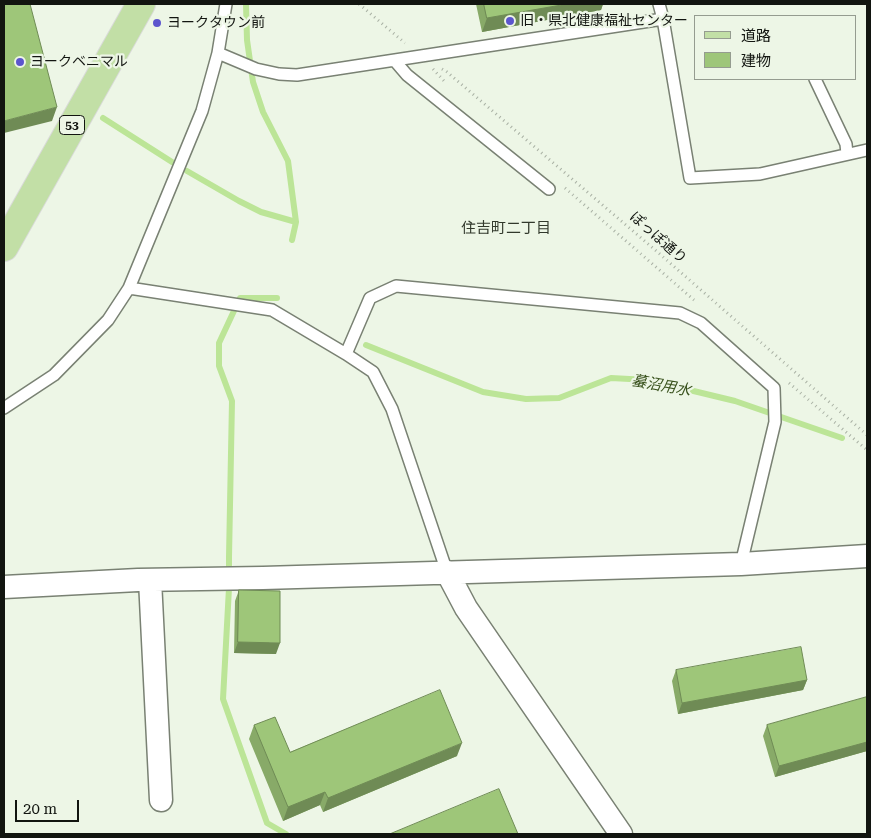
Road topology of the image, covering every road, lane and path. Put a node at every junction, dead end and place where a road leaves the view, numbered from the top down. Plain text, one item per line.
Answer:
1 (141, 4) edge
2 (226, 4) edge
3 (359, 4) edge
4 (659, 4) edge
5 (663, 20) junction
6 (409, 46) dead end
7 (218, 53) junction
8 (395, 61) junction
9 (815, 80) edge
10 (449, 86) dead end
11 (867, 150) edge
12 (847, 154) junction
13 (554, 186) joint
14 (4, 247) edge
15 (129, 288) junction
16 (698, 304) dead end
17 (346, 354) junction
18 (787, 380) dead end
19 (4, 408) edge
20 (867, 436) edge
21 (867, 450) edge
22 (867, 556) edge
23 (741, 564) junction
24 (447, 572) junction
25 (150, 580) junction
26 (4, 587) edge
27 (160, 800) dead end
28 (621, 834) edge

1 - 14 main road, 53
2 - 7 lane
3 - 6 path
4 - 5 lane
5 - 8 lane
5 - 12 lane
7 - 8 lane
7 - 15 lane
8 - 13 lane
9 - 12 lane
10 - 20 path, ぽっぽ通り
11 - 12 lane
13 - 16 path
15 - 17 lane
15 - 19 lane
17 - 23 lane
17 - 24 lane
18 - 21 path
22 - 23 street
23 - 24 street
24 - 25 street
24 - 28 street
25 - 26 street
25 - 27 street

